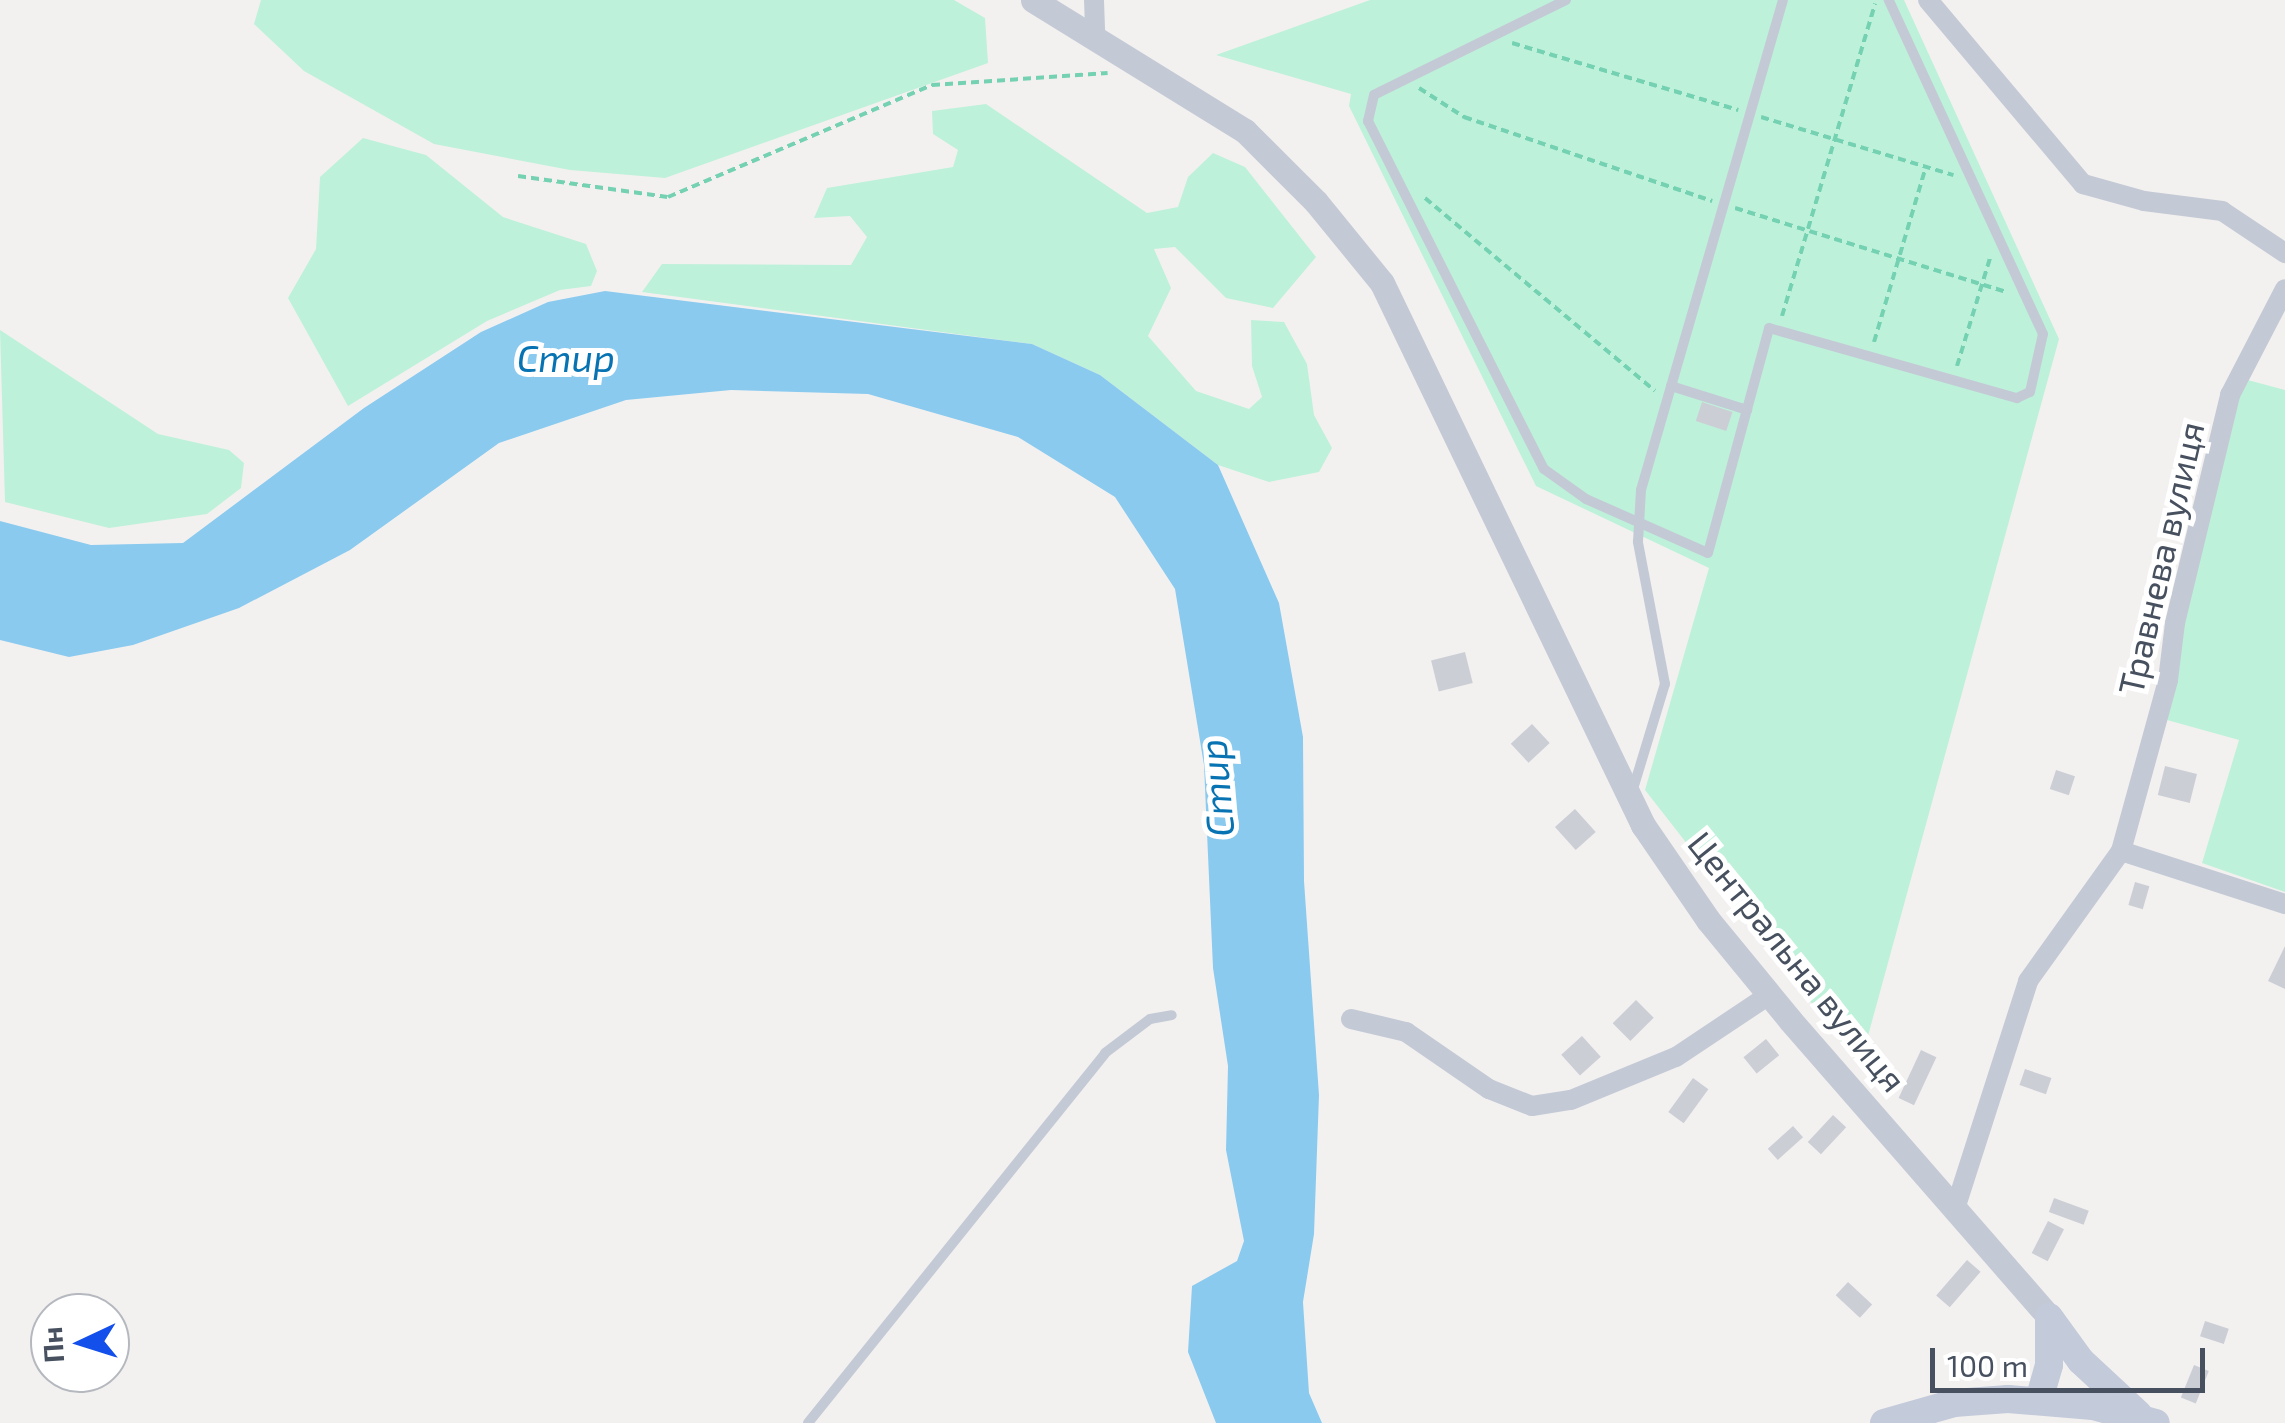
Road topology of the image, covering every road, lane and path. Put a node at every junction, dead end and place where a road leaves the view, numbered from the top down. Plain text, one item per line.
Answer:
1 (1032, 0) edge
2 (1094, 0) edge
3 (1566, 0) edge
4 (1783, 0) edge
5 (1876, 0) edge
6 (1889, 0) edge
7 (1932, 3) edge
8 (1095, 34) junction
9 (1492, 37) junction
10 (1112, 73) dead end
11 (1750, 114) junction
12 (1834, 139) junction
13 (1926, 166) junction
14 (518, 176) dead end
15 (1398, 180) junction
16 (1972, 180) junction
17 (1997, 235) junction
18 (2285, 253) edge
19 (2285, 288) edge
20 (1778, 330) junction
21 (1869, 356) junction
22 (1953, 380) junction
23 (1671, 386) junction
24 (1666, 401) junction
25 (1747, 410) junction
26 (1642, 524) junction
27 (1630, 800) junction
28 (2121, 851) junction
29 (2285, 904) edge
30 (1769, 994) junction
31 (1172, 1015) dead end
32 (1352, 1019) dead end
33 (1955, 1209) junction
34 (2048, 1316) junction
35 (2040, 1400) junction
36 (2086, 1415) edge
37 (2150, 1421) edge
38 (808, 1423) edge
39 (1884, 1423) edge

1 - 8 street, Центральна вулиця
2 - 8 street
3 - 9 lane
4 - 11 lane
5 - 12 path
6 - 16 lane
7 - 18 street
8 - 27 street, Центральна вулиця
9 - 11 path
9 - 15 lane
10 - 14 path
11 - 12 path
11 - 23 lane
12 - 13 path
12 - 20 path
13 - 16 path
13 - 21 path
15 - 24 path
15 - 26 lane
16 - 17 lane
17 - 22 path
17 - 22 lane
19 - 28 street, Травнева вулиця
20 - 21 lane
20 - 25 lane
21 - 22 lane
23 - 24 lane
23 - 25 lane
24 - 26 lane
25 - 26 lane
26 - 27 lane
27 - 30 street, Центральна вулиця
28 - 29 street
28 - 33 street, Травнева вулиця
30 - 32 street
30 - 33 street, Центральна вулиця
31 - 38 lane
33 - 34 street, Центральна вулиця
34 - 35 main road
34 - 37 main road
35 - 36 main road
35 - 39 main road
36 - 37 main road

